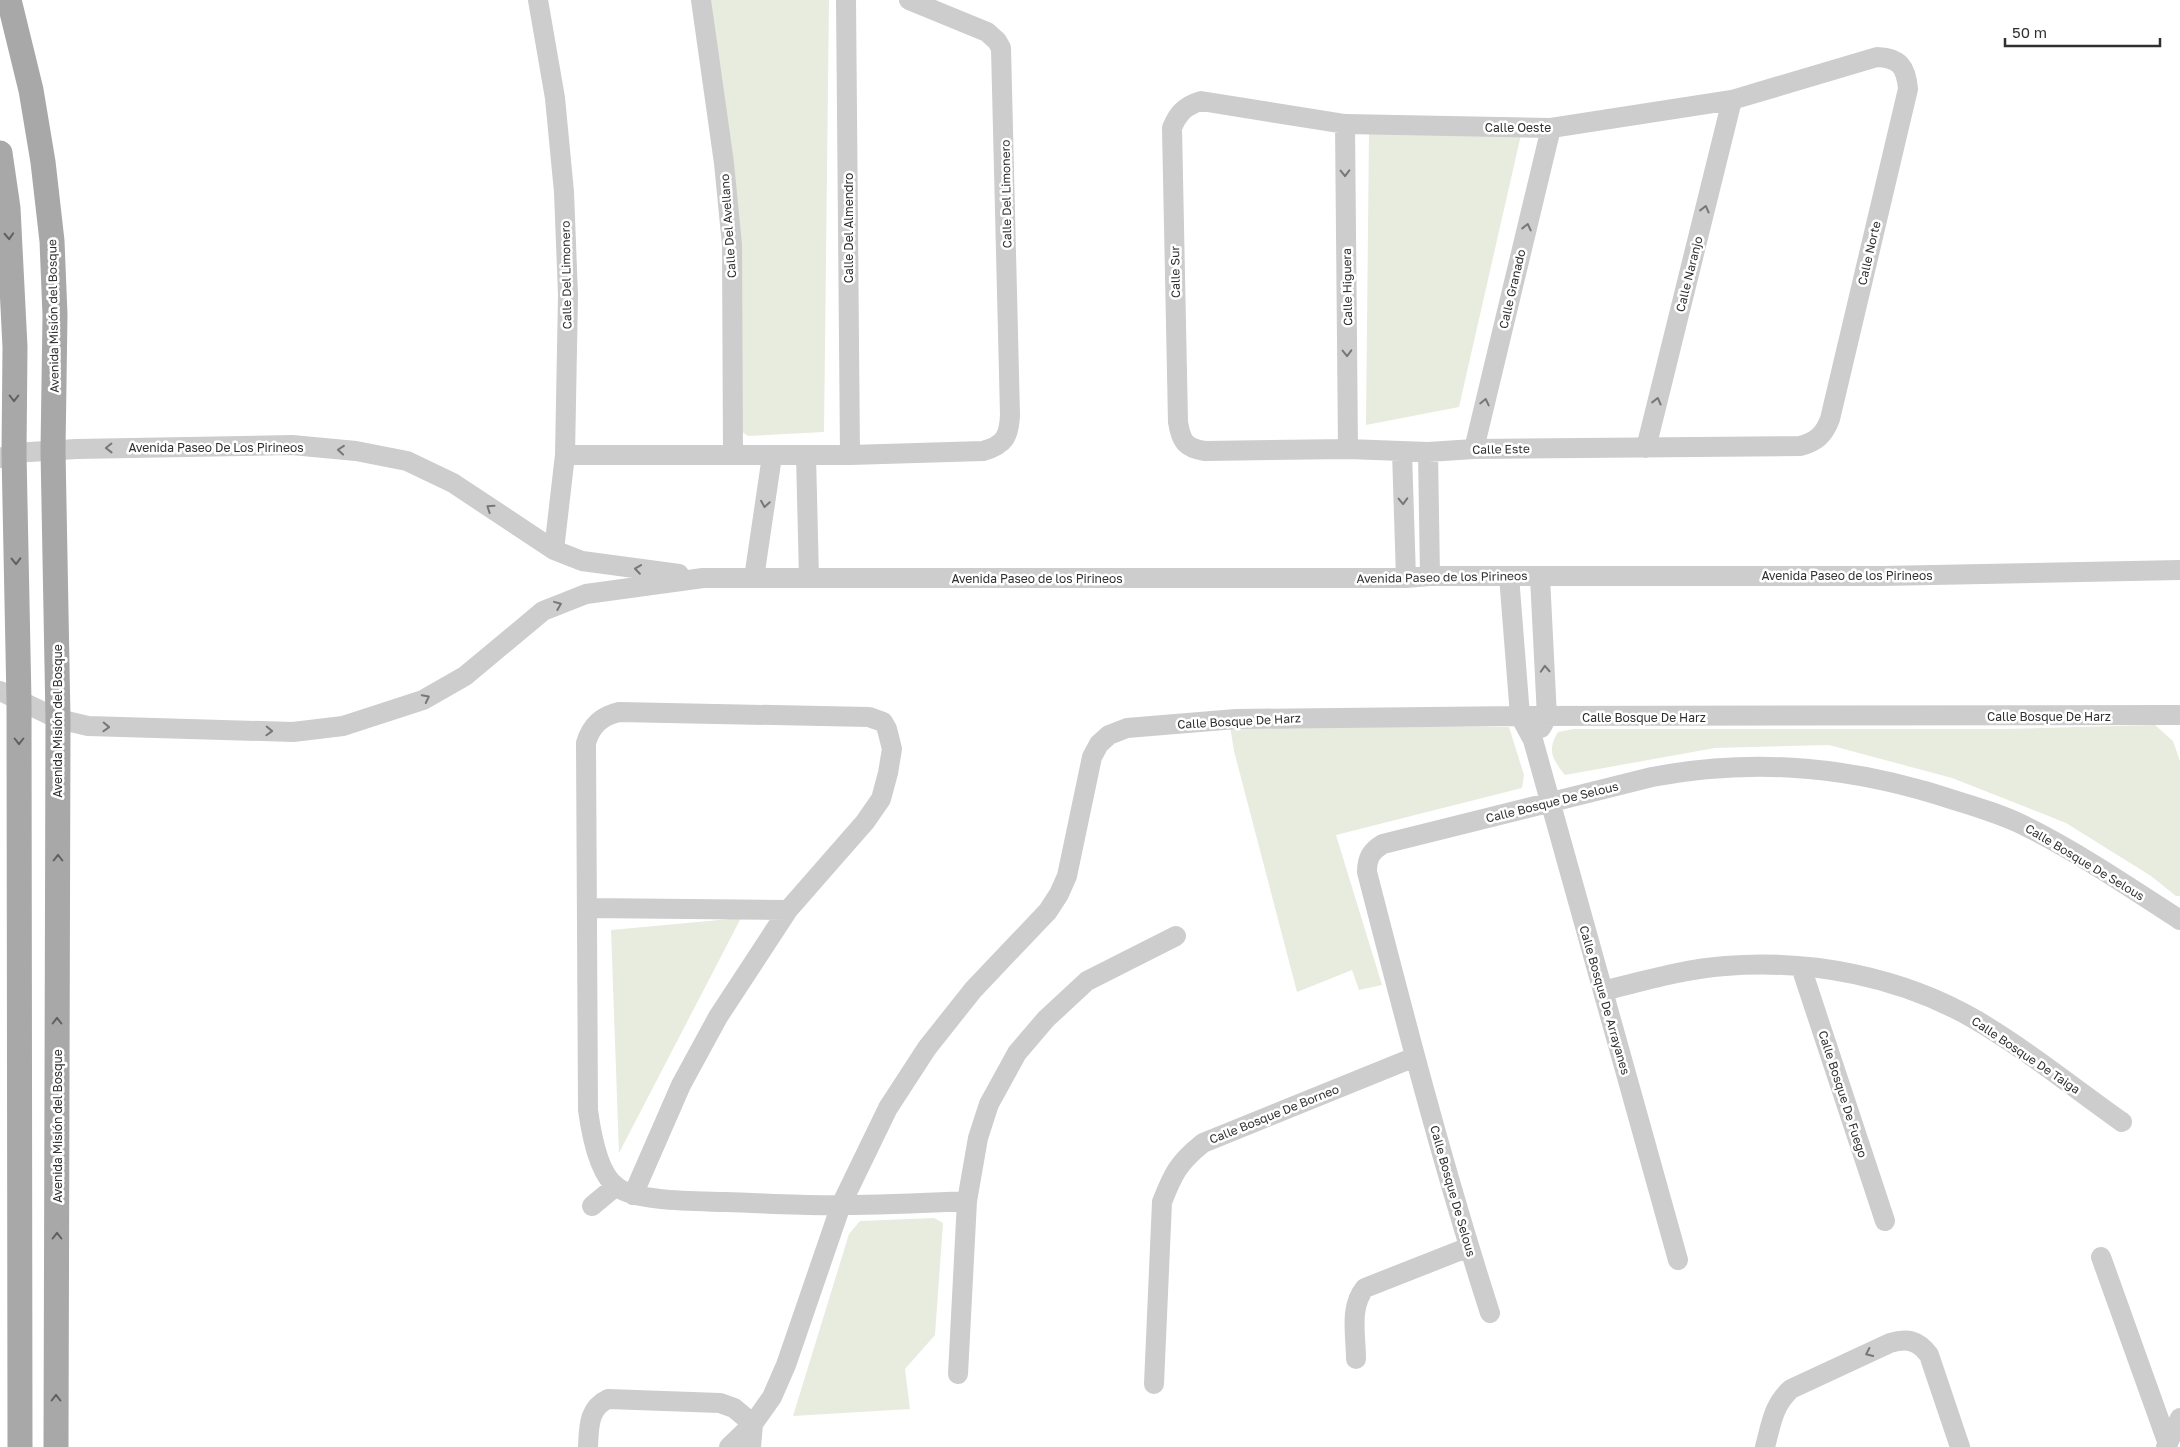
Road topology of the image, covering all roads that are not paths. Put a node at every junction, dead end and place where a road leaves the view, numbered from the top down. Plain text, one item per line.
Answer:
1 (9, 0) edge
2 (538, 0) edge
3 (701, 0) edge
4 (846, 0) edge
5 (909, 0) edge
6 (1901, 65) joint
7 (1732, 100) junction
8 (1188, 105) joint
9 (1345, 124) junction
10 (1551, 128) junction
11 (0, 153) edge
12 (1817, 440) joint
13 (1185, 443) joint
14 (1646, 448) junction
15 (1348, 449) junction
16 (53, 450) junction
17 (1474, 450) junction
18 (1402, 452) junction
19 (1428, 452) junction
20 (733, 454) junction
21 (7, 455) edge
22 (565, 455) junction
23 (806, 455) junction
24 (850, 455) junction
25 (772, 456) junction
26 (554, 550) junction
27 (2180, 570) edge
28 (1430, 576) junction
29 (1509, 576) junction
30 (1540, 577) junction
31 (703, 578) junction
32 (754, 578) junction
33 (809, 578) junction
34 (1406, 578) junction
35 (9, 696) edge
36 (2180, 715) edge
37 (1520, 716) junction
38 (1547, 717) junction
39 (58, 719) junction
40 (1534, 740) junction
41 (1550, 802) junction
42 (588, 908) junction
43 (788, 910) junction
44 (2180, 920) edge
45 (1176, 936) dead end
46 (1801, 967) junction
47 (1602, 991) junction
48 (1415, 1057) junction
49 (2122, 1122) dead end
50 (625, 1191) junction
51 (967, 1201) junction
52 (592, 1206) dead end
53 (841, 1206) junction
54 (1885, 1221) dead end
55 (1469, 1247) junction
56 (2101, 1257) dead end
57 (1678, 1260) dead end
58 (1490, 1313) dead end
59 (1356, 1359) dead end
60 (958, 1374) dead end
61 (1154, 1384) dead end
62 (2180, 1418) edge
63 (752, 1424) junction
64 (2167, 1446) edge
65 (20, 1447) edge
66 (56, 1447) edge
67 (588, 1447) edge
68 (729, 1447) edge
69 (751, 1447) edge
70 (1765, 1447) edge
71 (1960, 1447) edge

1 - 16 main road, Avenida Misión del Bosque
2 - 22 street, Calle Del Limonero
3 - 20 street, Calle Del Avellano
4 - 24 street, Calle Del Almendro
5 - 24 street, Calle Del Limonero
6 - 7 street, Calle Oeste
6 - 12 street, Calle Norte
7 - 10 street, Calle Oeste
14 -> 7 street, Calle Naranjo
8 - 9 street, Calle Oeste
8 - 13 street, Calle Sur
9 - 10 street, Calle Oeste
9 -> 15 street, Calle Higuera
17 -> 10 street, Calle Granado
11 -> 21 main road
12 - 14 street, Calle Este
13 - 15 street, Calle Este
14 - 17 street, Calle Este
15 - 18 street, Calle Este
16 - 21 street, Avenida Paseo De Los Pirineos
26 -> 16 street, Avenida Paseo De Los Pirineos
16 - 39 main road, Avenida Misión del Bosque
17 - 19 street, Calle Este
18 - 19 street, Calle Este
18 -> 34 street
19 - 28 street
20 - 22 street
20 - 25 street
21 -> 35 main road
22 - 26 street, Calle Del Limonero
23 - 24 street
23 - 25 street
23 - 33 street
25 -> 32 street
31 -> 26 street, Avenida Paseo De Los Pirineos
27 - 30 street, Avenida Paseo de los Pirineos
28 - 29 street, Avenida Paseo de los Pirineos
28 - 34 street, Avenida Paseo de los Pirineos
29 - 30 street, Avenida Paseo de los Pirineos
29 - 37 street, Calle Bosque De Arrayanes
38 -> 30 street
31 - 32 street, Avenida Paseo de los Pirineos
39 -> 31 street
32 - 33 street, Avenida Paseo de los Pirineos
33 - 34 street, Avenida Paseo de los Pirineos
35 - 39 street
35 -> 65 main road
36 - 38 street, Calle Bosque De Harz
37 - 38 street, Calle Bosque De Harz
37 - 40 street, Calle Bosque De Arrayanes
37 - 53 street, Calle Bosque De Harz
38 - 40 street
66 -> 39 main road, Avenida Misión del Bosque
40 - 41 street, Calle Bosque De Arrayanes
41 - 44 street, Calle Bosque De Selous
41 - 47 street, Calle Bosque De Arrayanes
41 - 48 street, Calle Bosque De Selous
42 - 43 street
42 - 43 street
42 - 50 street
43 - 50 street
45 - 51 street
46 - 47 street, Calle Bosque De Taiga
46 - 49 street, Calle Bosque De Taiga
46 - 54 street, Calle Bosque De Fuego
47 - 57 street, Calle Bosque De Arrayanes
48 - 55 street, Calle Bosque De Selous
48 - 61 street, Calle Bosque De Borneo
50 - 52 street
50 - 53 street
51 - 53 street
51 - 60 street
53 - 63 street
55 - 58 street, Calle Bosque De Selous
55 - 59 street
56 - 64 street
62 - 64 street
63 - 67 street
63 - 68 street
63 - 69 street
71 -> 70 street

